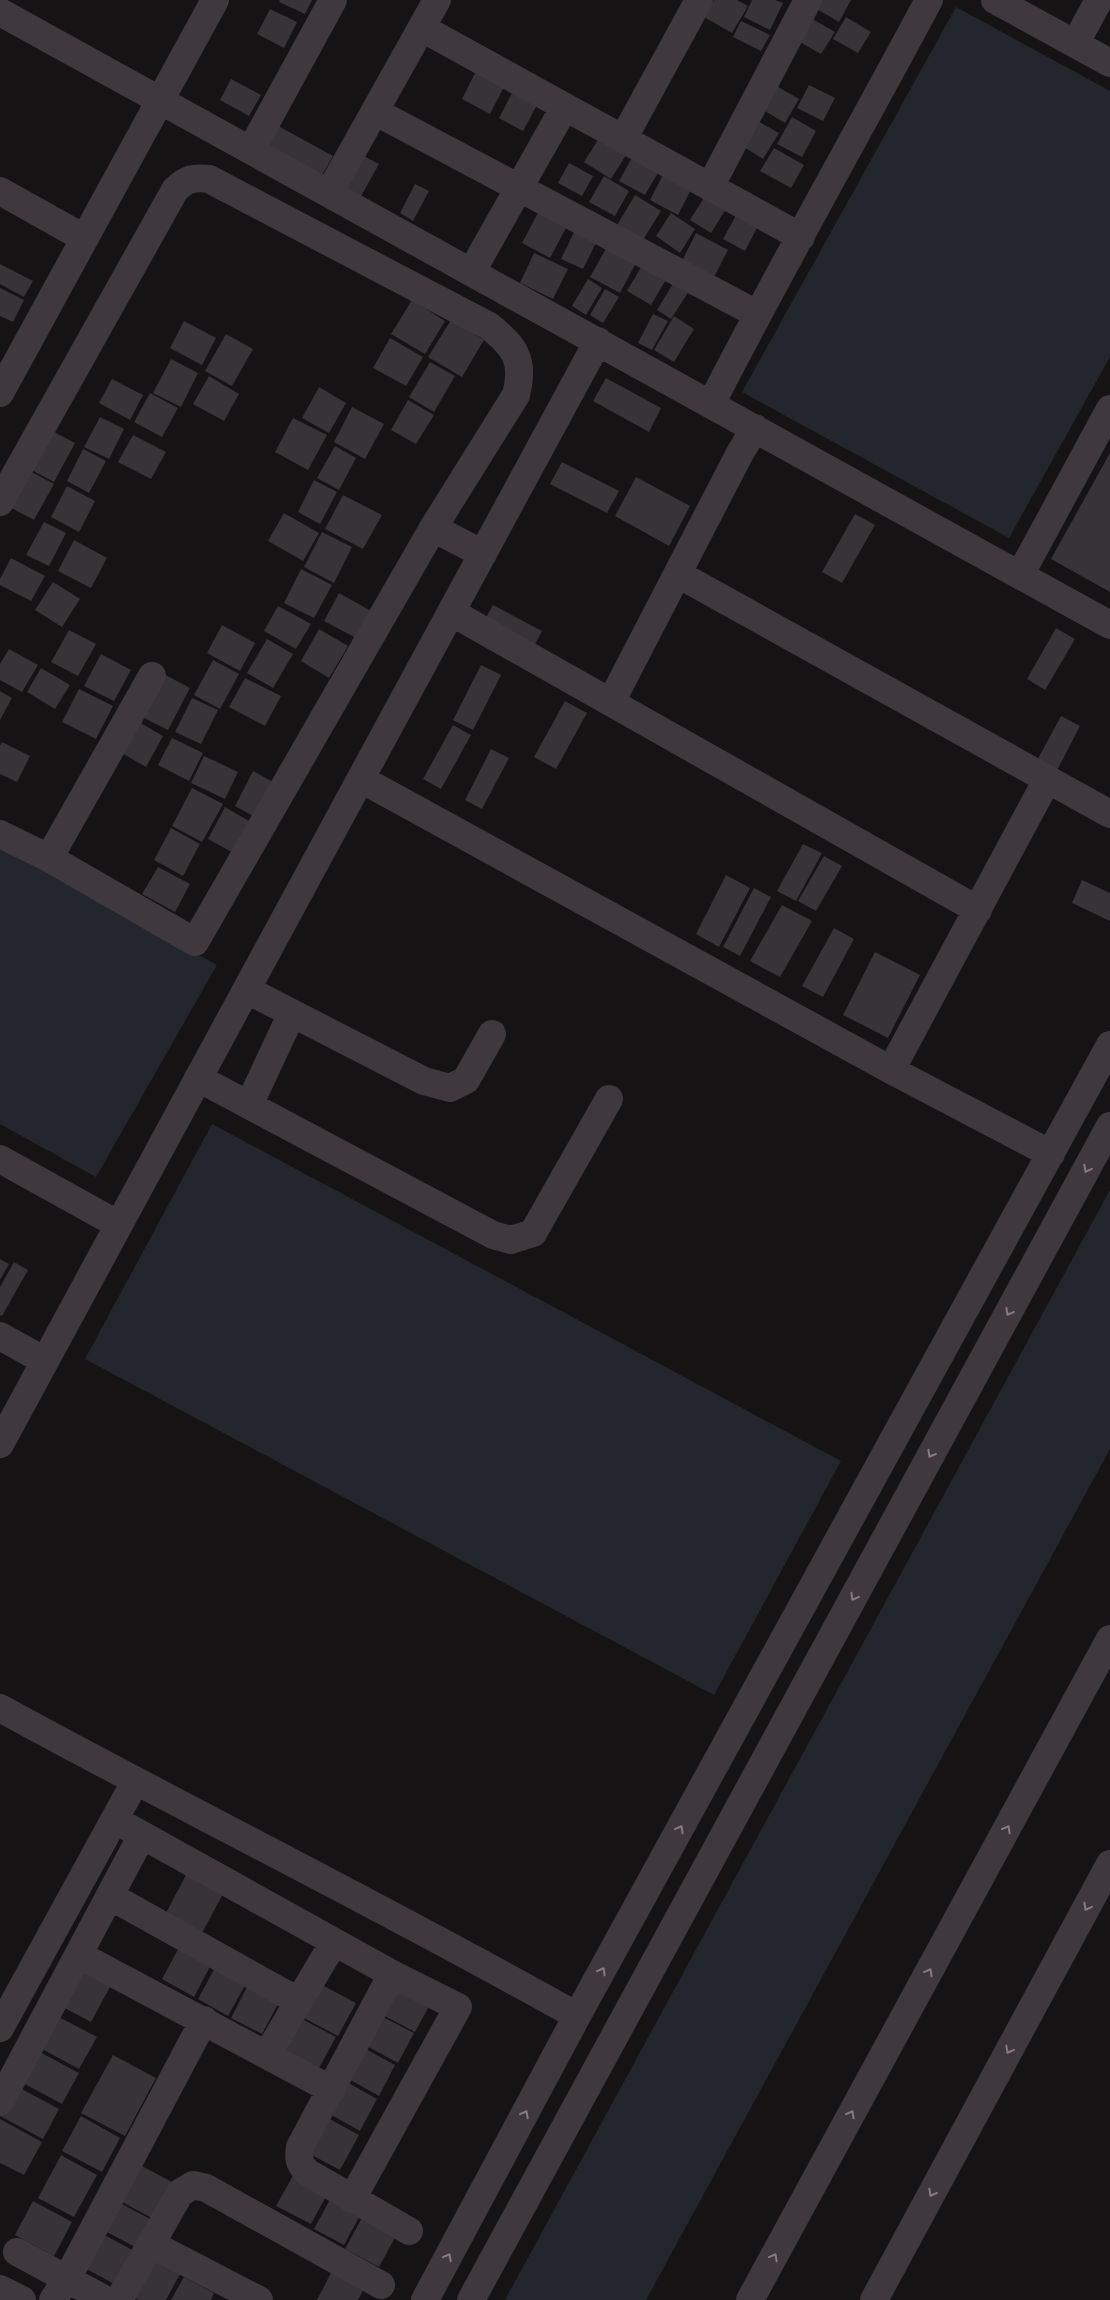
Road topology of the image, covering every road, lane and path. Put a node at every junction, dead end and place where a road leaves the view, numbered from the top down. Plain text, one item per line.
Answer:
1 (214, 0) edge
2 (333, 0) edge
3 (437, 0) edge
4 (699, 0) edge
5 (808, 0) edge
6 (929, 0) edge
7 (995, 0) edge
8 (1099, 0) edge
9 (0, 12) edge
10 (422, 28) junction
11 (1075, 44) junction
12 (1110, 63) edge
13 (160, 100) junction
14 (564, 108) junction
15 (376, 112) junction
16 (623, 140) junction
17 (251, 150) junction
18 (710, 187) junction
19 (519, 188) junction
20 (0, 191) edge
21 (330, 193) junction
22 (801, 237) junction
23 (84, 238) junction
24 (472, 272) junction
25 (757, 314) junction
26 (598, 341) junction
27 (0, 393) edge
28 (711, 404) junction
29 (1110, 409) edge
30 (755, 428) junction
31 (0, 502) edge
32 (433, 528) junction
33 (483, 554) junction
34 (678, 574) junction
35 (1020, 575) junction
36 (451, 612) junction
37 (1110, 626) edge
38 (152, 676) dead end
39 (611, 702) junction
40 (361, 778) junction
41 (1047, 780) junction
42 (1110, 814) edge
43 (0, 834) edge
44 (49, 858) junction
45 (978, 910) junction
46 (246, 990) junction
47 (292, 1013) junction
48 (492, 1034) dead end
49 (1110, 1045) edge
50 (891, 1070) junction
51 (198, 1078) junction
52 (609, 1099) dead end
53 (249, 1105) junction
54 (1110, 1126) edge
55 (1051, 1154) junction
56 (0, 1159) edge
57 (119, 1225) junction
58 (0, 1336) edge
59 (45, 1361) junction
60 (0, 1444) edge
61 (1110, 1639) edge
62 (0, 1708) edge
63 (135, 1782) junction
64 (115, 1820) junction
65 (142, 1835) junction
66 (1110, 1864) edge
67 (110, 1896) junction
68 (334, 1942) junction
69 (79, 1955) junction
70 (392, 1974) junction
71 (298, 2001) junction
72 (578, 2016) junction
73 (204, 2020) junction
74 (0, 2028) edge
75 (267, 2055) junction
76 (332, 2090) junction
77 (0, 2102) edge
78 (352, 2199) junction
79 (409, 2231) dead end
80 (150, 2244) junction
81 (17, 2252) dead end
82 (382, 2285) dead end
83 (0, 2289) edge
84 (60, 2289) edge
85 (22, 2300) edge
86 (106, 2300) edge
87 (119, 2300) edge
88 (259, 2300) edge
89 (425, 2300) edge
90 (471, 2300) edge
91 (750, 2300) edge
92 (874, 2300) edge

1 - 13 street
2 - 17 street
3 - 10 street
4 - 16 street
5 - 18 street
6 - 22 street
7 - 11 street
8 - 11 street
9 - 13 street
10 - 14 street
10 - 15 street
11 - 12 street
13 - 17 street
13 - 23 street
14 - 16 street
14 - 19 street
15 - 19 street
15 - 21 street
16 - 18 street
17 - 21 street
18 - 22 street
19 - 24 street
19 - 25 street
20 - 23 street
21 - 24 street
22 - 25 street
23 - 27 street
24 - 26 street
25 - 28 street
26 - 28 street
26 - 33 street
28 - 30 street
29 - 35 street
30 - 34 street
30 - 35 street
31 - 32 street
32 - 33 street
32 - 44 street
33 - 36 street
34 - 39 street
34 - 41 street
35 - 37 street
36 - 39 street
36 - 40 street
38 - 44 street
39 - 45 street
40 - 46 street
40 - 50 street
41 - 42 street
41 - 45 street
43 - 44 street
45 - 50 street
46 - 47 street
46 - 51 street
47 - 48 street
47 - 53 street
49 - 55 street
50 - 55 street
51 - 53 street
51 - 57 street
52 - 53 street
54 -> 90 street
72 -> 55 street
56 - 57 street
57 - 59 street
58 - 59 street
59 - 60 street
91 -> 61 street
62 - 63 street
63 - 64 street
63 - 72 street
64 - 65 street
64 - 74 street
65 - 67 street
65 - 68 street
66 -> 92 street
67 - 69 street
67 - 71 street
68 - 70 street
68 - 71 street
69 - 73 street
69 - 77 street
70 - 76 street
70 - 78 street
71 - 75 street
89 -> 72 street
73 - 75 street
73 - 84 street
75 - 76 street
76 - 78 street
78 - 79 street
80 - 82 street
80 - 87 street
80 - 88 street
81 - 84 street
83 - 85 street
84 - 86 street

